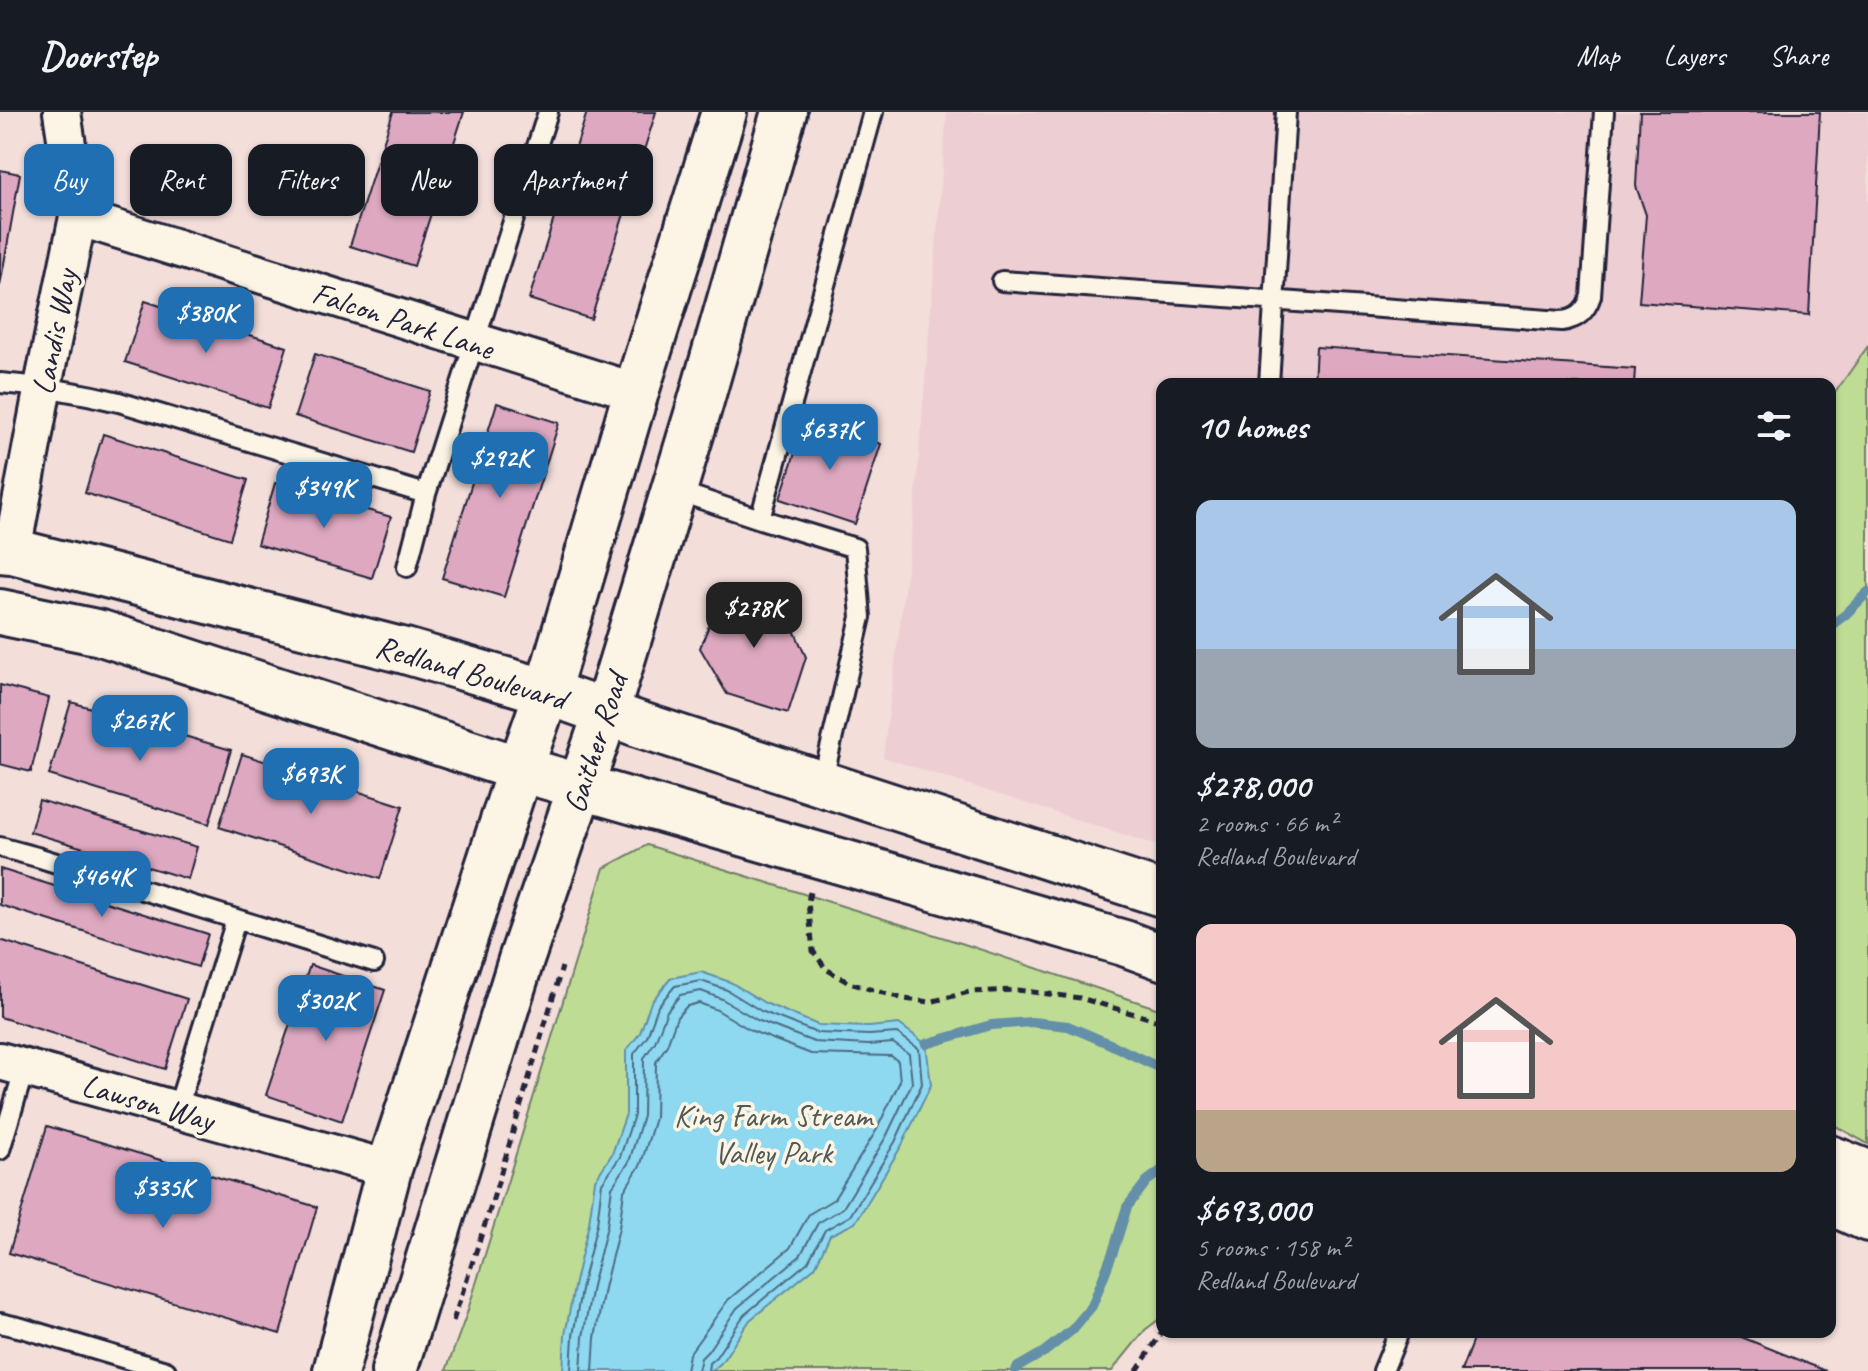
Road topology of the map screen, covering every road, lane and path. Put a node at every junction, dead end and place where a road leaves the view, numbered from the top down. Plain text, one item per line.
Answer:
1 (62, 112) edge
2 (548, 112) edge
3 (724, 112) edge
4 (784, 112) edge
5 (873, 112) edge
6 (1286, 112) edge
7 (1604, 112) edge
8 (78, 217) junction
9 (1002, 281) dead end
10 (1273, 300) junction
11 (475, 343) junction
12 (1269, 378) edge
13 (0, 383) edge
14 (43, 386) junction
15 (636, 392) junction
16 (674, 490) junction
17 (426, 494) junction
18 (760, 519) junction
19 (6, 550) edge
20 (407, 567) dead end
21 (0, 612) edge
22 (547, 692) junction
23 (606, 713) junction
24 (520, 769) junction
25 (822, 783) junction
26 (581, 786) junction
27 (0, 847) edge
28 (811, 888) dead end
29 (1156, 892) edge
30 (236, 920) junction
31 (1156, 955) edge
32 (374, 962) dead end
33 (1156, 1020) edge
34 (12, 1064) edge
35 (177, 1110) junction
36 (0, 1150) edge
37 (1836, 1160) edge
38 (389, 1169) junction
39 (1868, 1173) edge
40 (1836, 1205) edge
41 (1868, 1219) edge
42 (0, 1323) edge
43 (1158, 1338) edge
44 (1397, 1338) edge
45 (166, 1371) edge
46 (336, 1371) edge
47 (394, 1371) edge
48 (1137, 1371) edge
49 (1383, 1371) edge

1 - 8 street, Landis Way
2 - 11 lane
3 - 15 main road, Gaither Road
4 - 16 main road, Gaither Road
5 - 18 lane
6 - 10 lane
7 - 10 lane
8 - 11 street, Falcon Park Lane
8 - 14 street, Landis Way
9 - 10 lane
10 - 12 lane
11 - 15 street, Falcon Park Lane
11 - 17 lane
13 - 14 lane
14 - 17 lane
14 - 19 street, Landis Way
15 - 22 main road, Gaither Road
16 - 18 lane
16 - 23 main road, Gaither Road
17 - 20 lane
18 - 25 lane
19 - 22 main road, Redland Boulevard
21 - 24 main road
22 - 23 main road, Redland Boulevard
22 - 24 main road, Gaither Road
23 - 25 main road, Redland Boulevard
23 - 26 main road, Gaither Road
24 - 26 main road
24 - 38 main road, Gaither Road
25 - 29 main road, Redland Boulevard
26 - 31 main road
26 - 47 main road, Gaither Road
27 - 30 lane
28 - 33 path
30 - 32 lane
30 - 35 lane
34 - 35 street, Lawson Way
34 - 36 lane
35 - 38 street, Lawson Way
37 - 39 main road
38 - 46 main road, Gaither Road
40 - 41 main road
42 - 45 lane
43 - 48 path
44 - 49 lane

